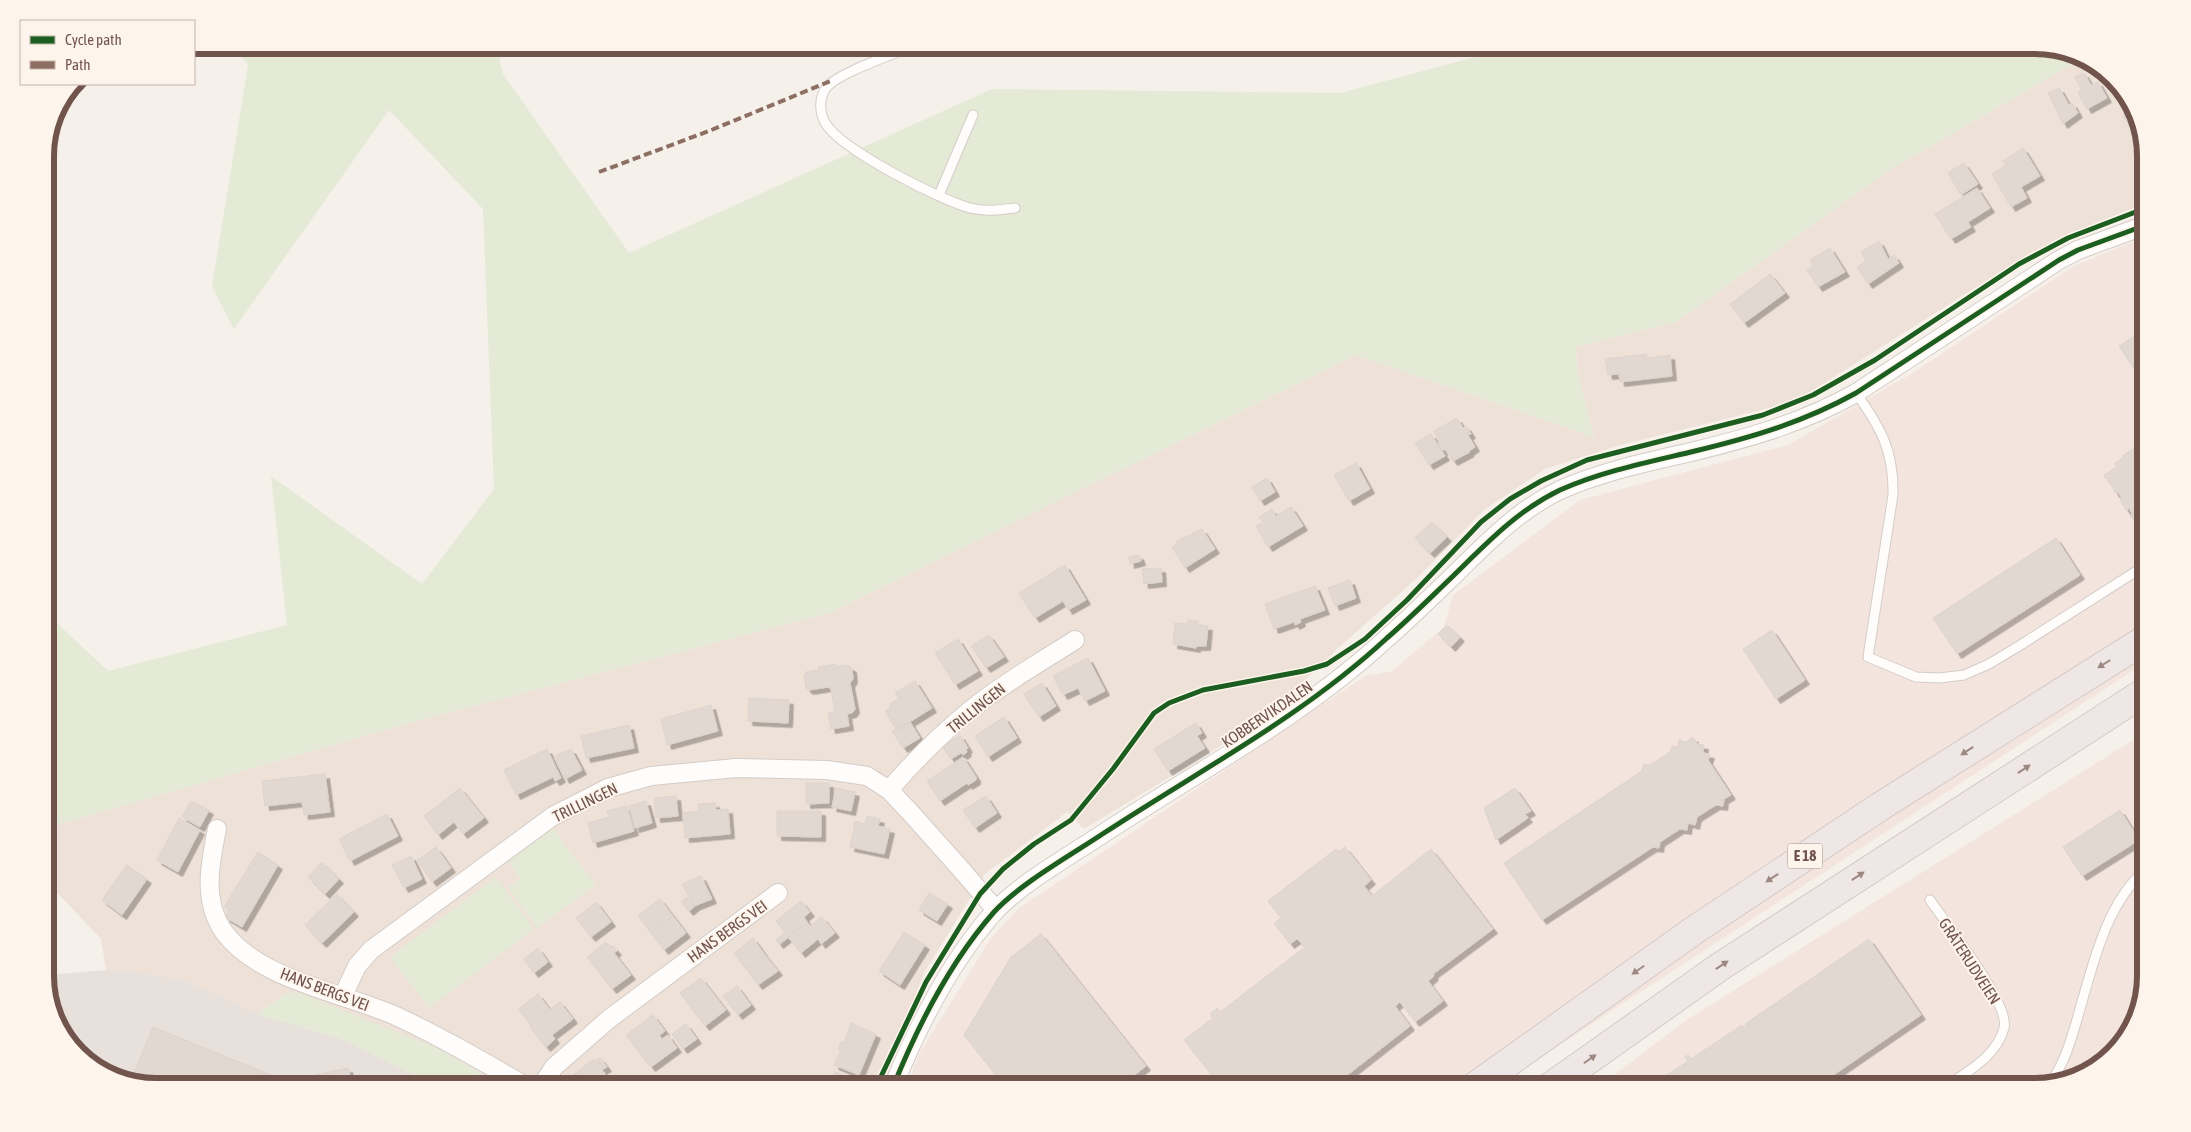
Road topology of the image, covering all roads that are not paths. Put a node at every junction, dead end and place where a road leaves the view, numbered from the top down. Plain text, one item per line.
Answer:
1 (894, 54) edge
2 (973, 115) dead end
3 (939, 195) junction
4 (1015, 208) dead end
5 (2137, 228) edge
6 (1856, 393) junction
7 (2137, 571) edge
8 (1075, 640) dead end
9 (2137, 645) edge
10 (2137, 697) edge
11 (889, 790) junction
12 (217, 829) dead end
13 (2137, 877) edge
14 (778, 894) dead end
15 (1930, 900) dead end
16 (996, 910) junction
17 (343, 996) junction
18 (2055, 1076) edge
19 (510, 1078) edge
20 (546, 1078) edge
21 (897, 1078) edge
22 (1487, 1078) edge
23 (1563, 1078) edge
24 (1958, 1078) edge

1 - 3 lane
2 - 3 lane
3 - 4 lane
5 - 6 street, KOBBERVIKDALEN
6 - 7 lane
6 - 16 street, KOBBERVIKDALEN
8 - 11 street, TRILLINGEN
9 -> 22 highway, E 18
23 -> 10 highway
11 - 16 street, TRILLINGEN
11 - 17 street, TRILLINGEN
12 - 17 street, HANS BERGS VEI
13 - 18 lane
14 - 20 street, HANS BERGS VEI
15 - 24 lane, GRÅTERUDVEIEN
16 - 21 street, KOBBERVIKDALEN
17 - 19 street, HANS BERGS VEI

